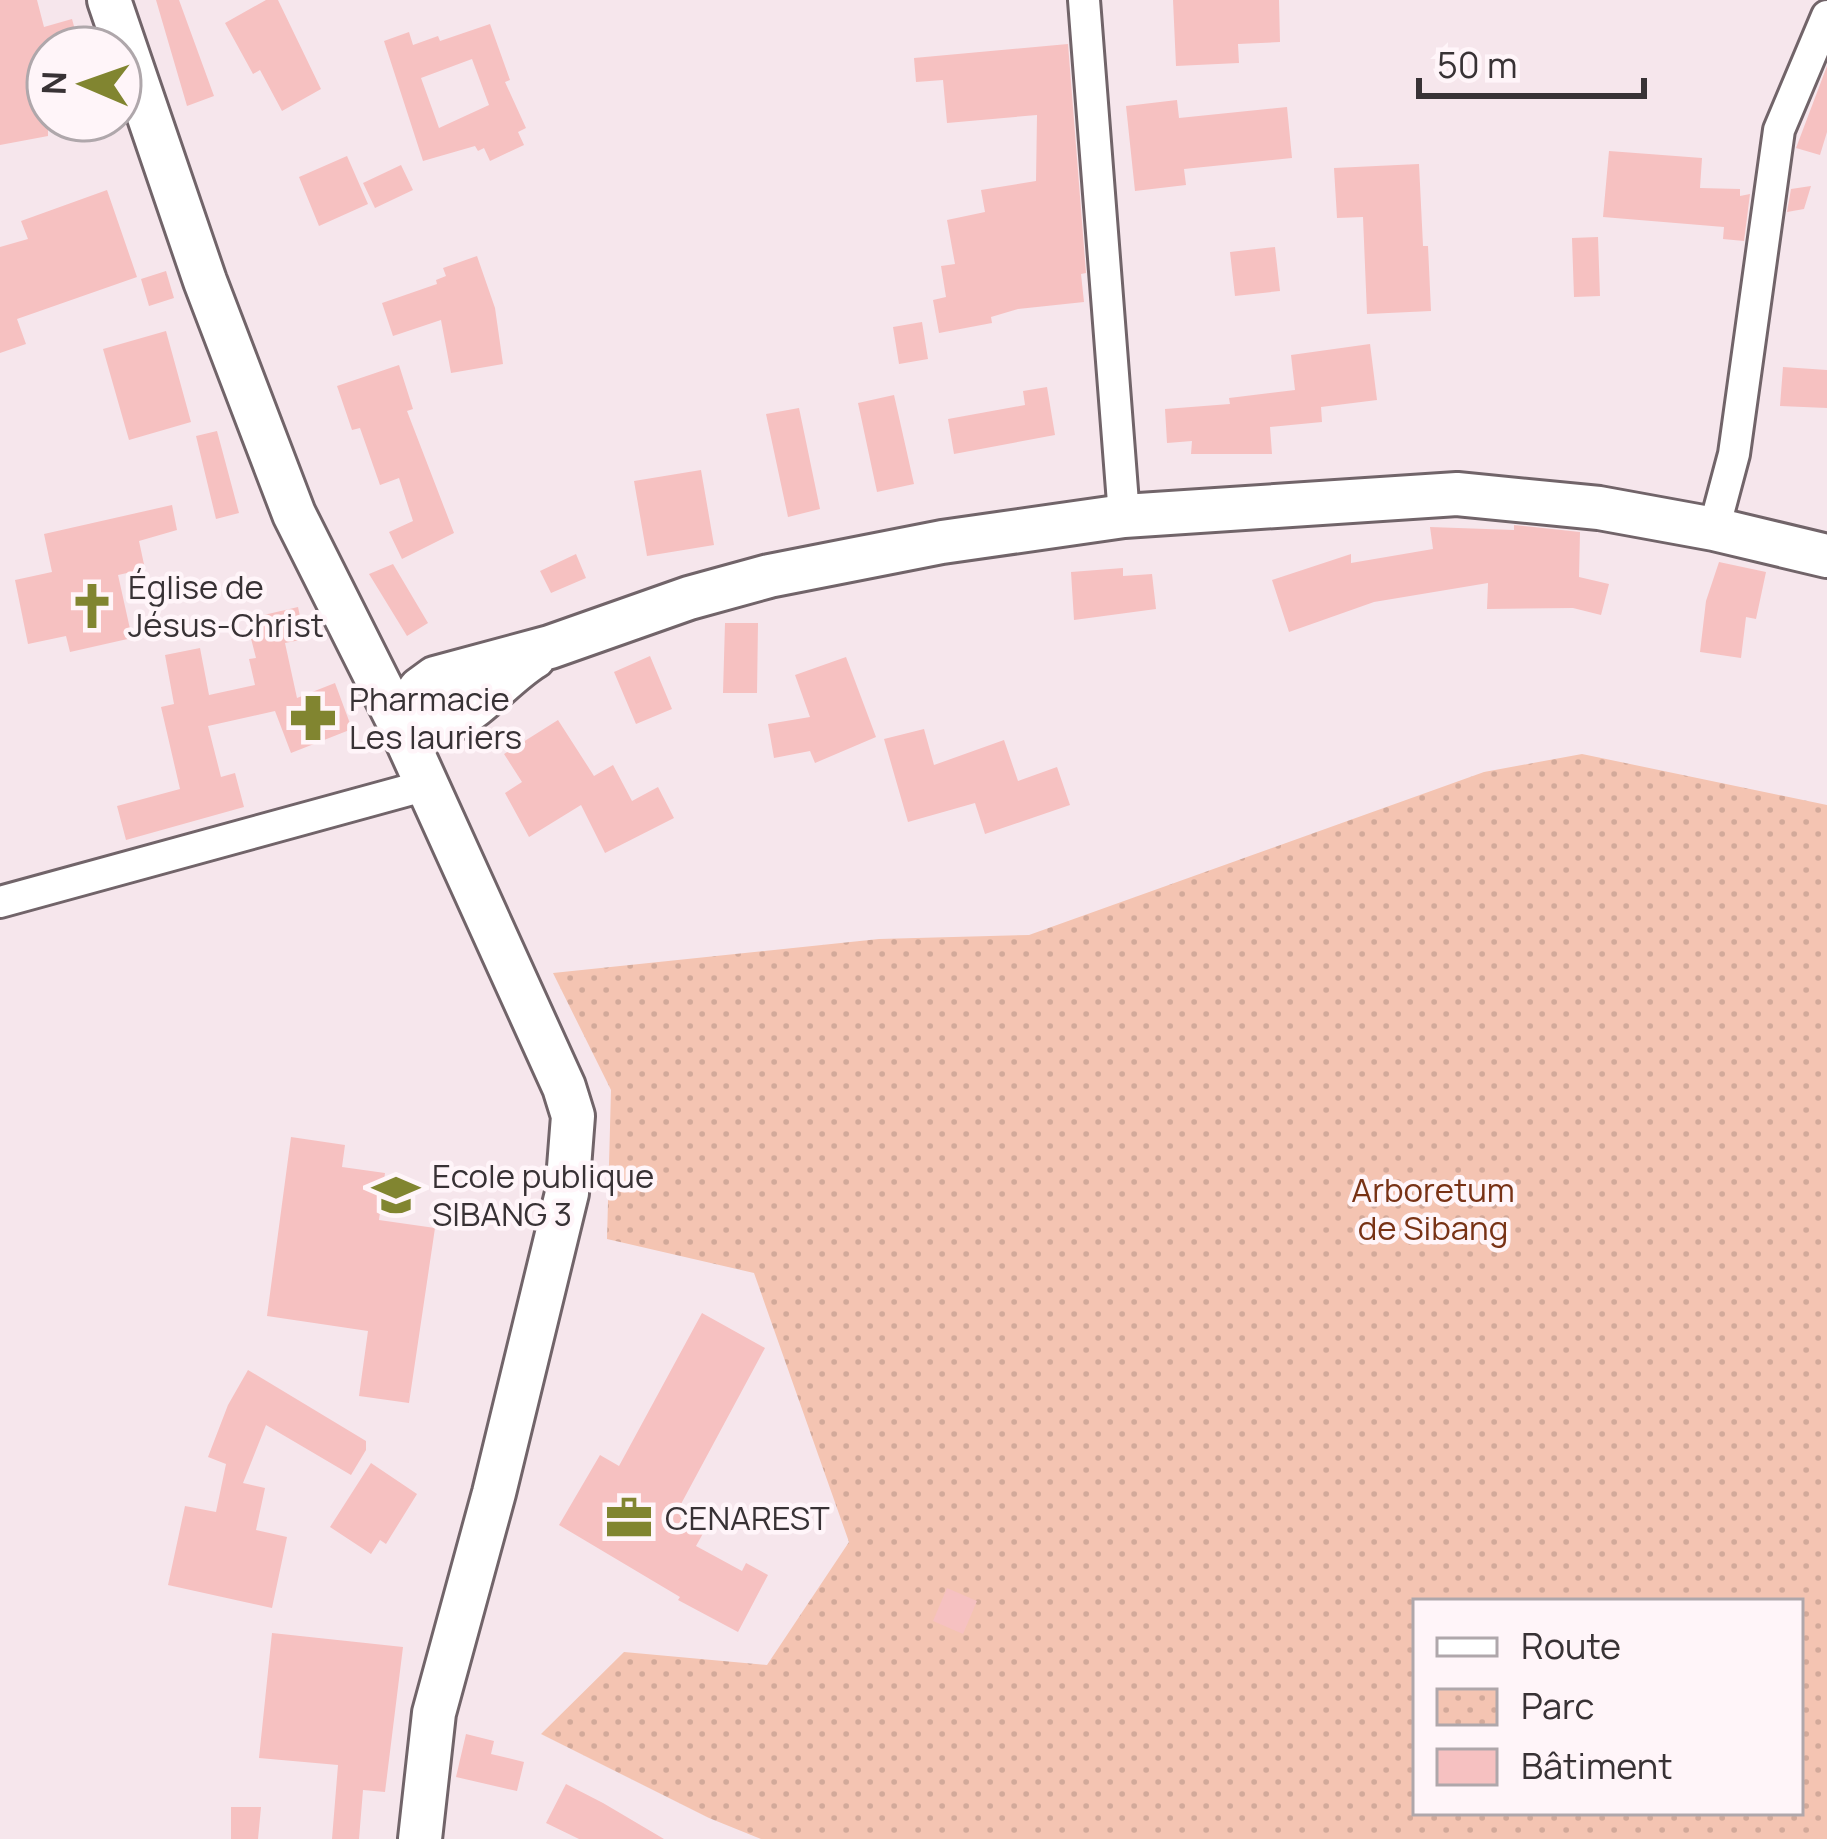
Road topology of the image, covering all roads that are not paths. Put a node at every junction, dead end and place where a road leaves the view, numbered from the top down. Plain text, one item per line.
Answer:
1 (109, 0) edge
2 (1084, 0) edge
3 (1827, 16) edge
4 (1124, 516) junction
5 (1714, 529) junction
6 (1827, 556) edge
7 (345, 618) junction
8 (483, 679) junction
9 (398, 721) junction
10 (427, 785) junction
11 (451, 836) junction
12 (0, 902) edge
13 (420, 1839) edge

1 - 7 street
2 - 4 street
3 - 5 street
4 - 5 street
4 - 8 street
5 - 6 street
7 - 8 street
7 - 9 street
8 - 9 street
8 - 11 street
9 - 10 street
10 - 11 street
10 - 12 street
11 - 13 street

